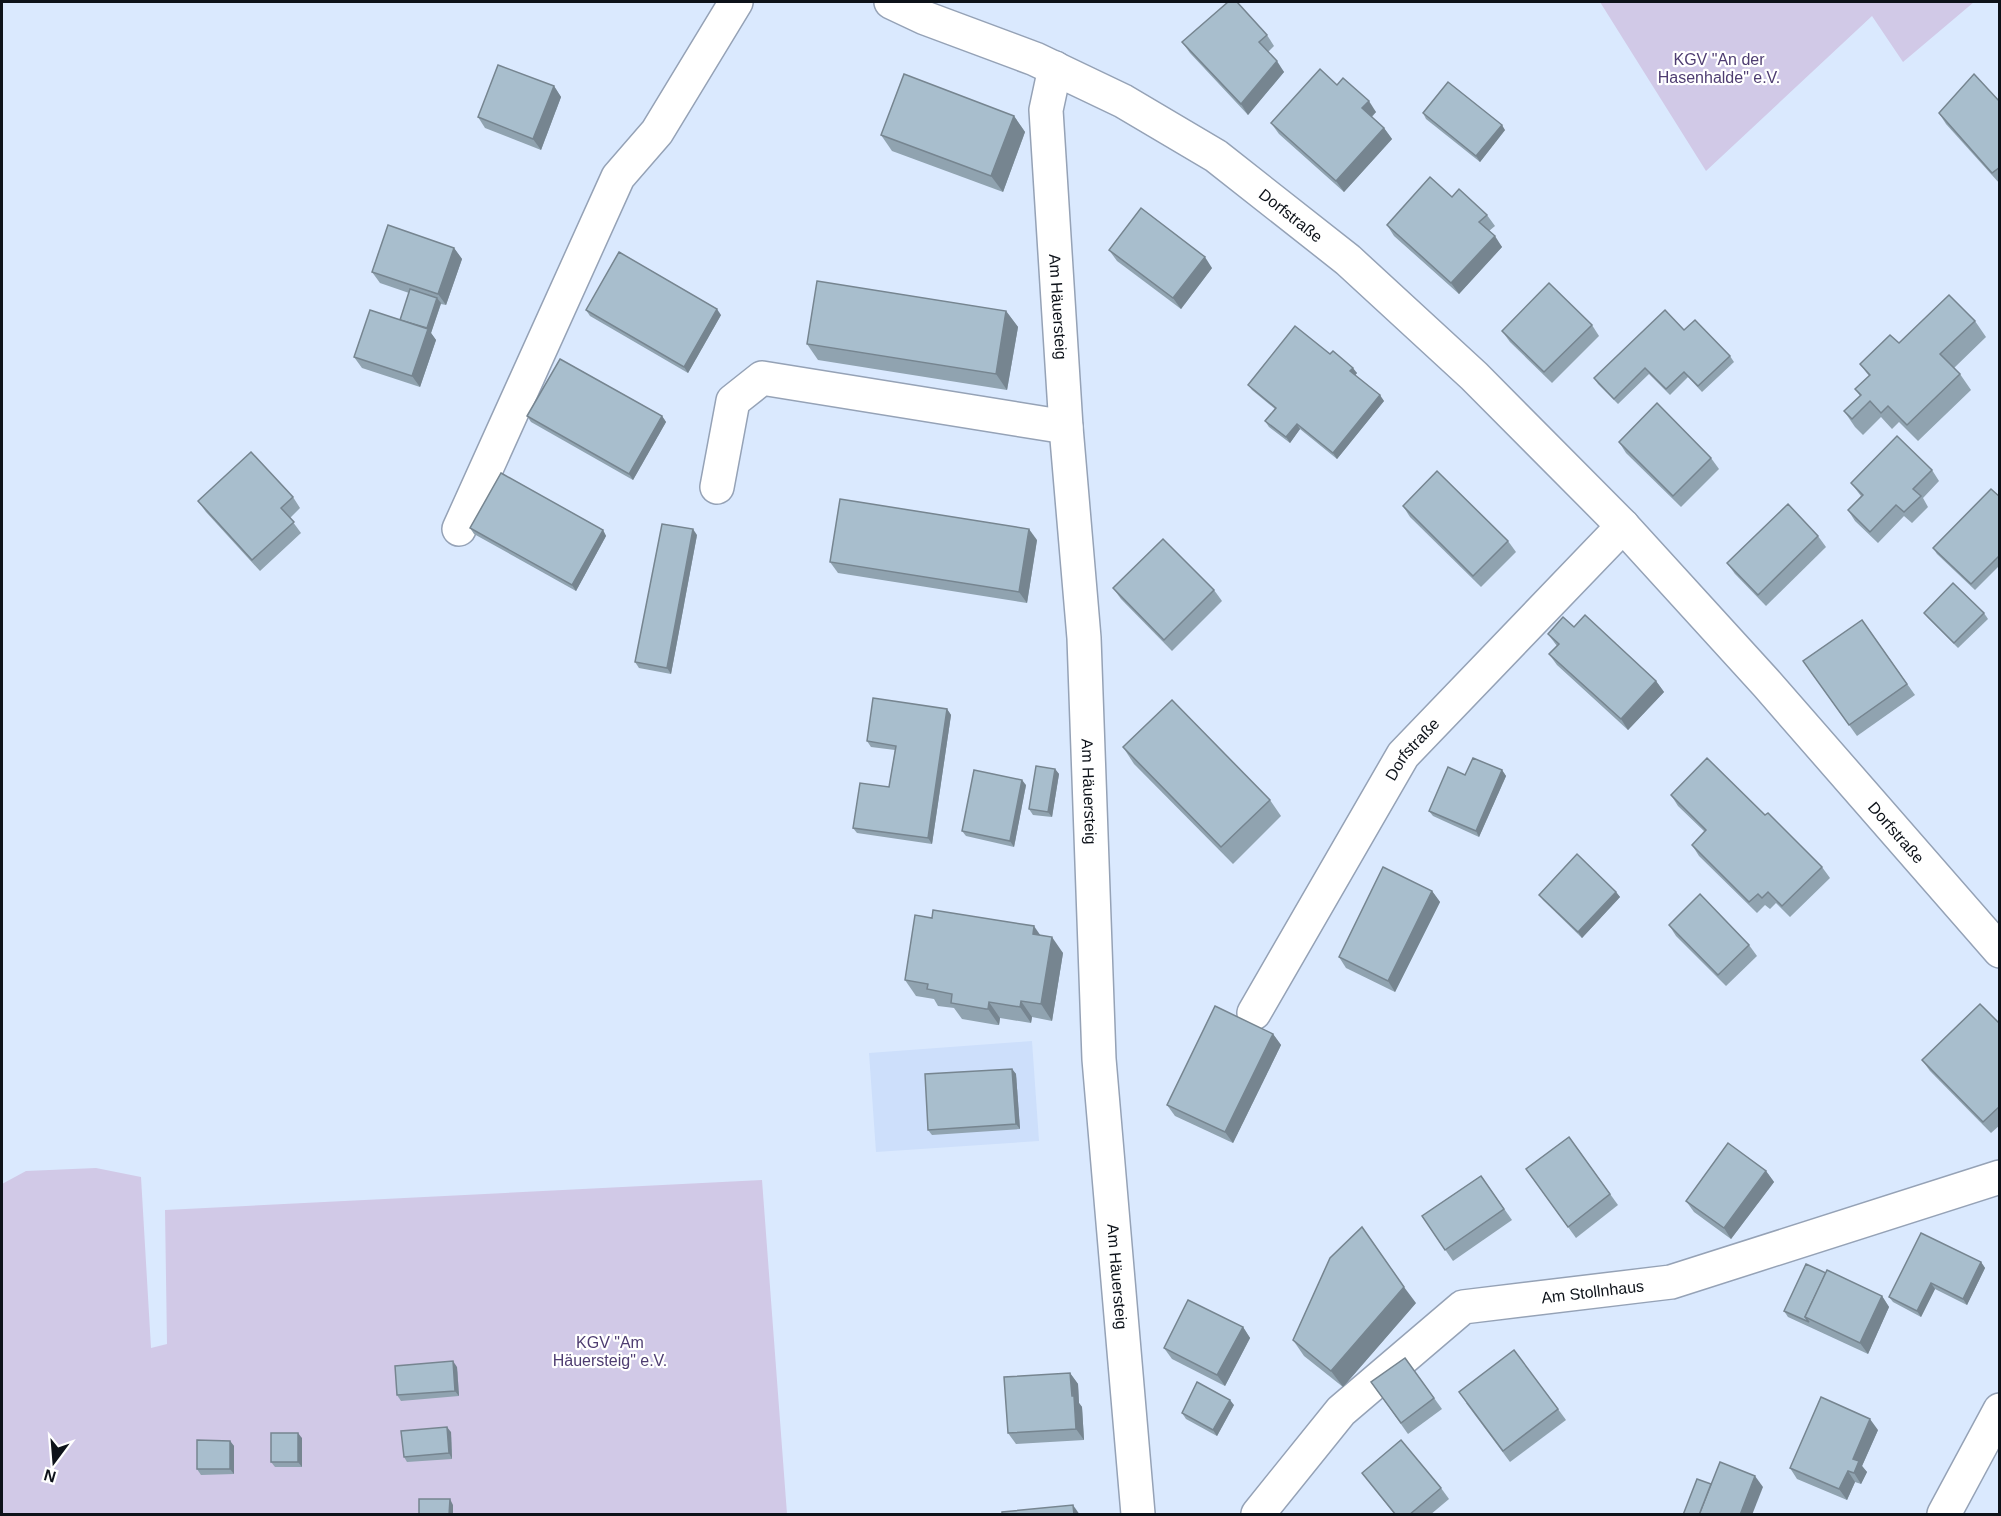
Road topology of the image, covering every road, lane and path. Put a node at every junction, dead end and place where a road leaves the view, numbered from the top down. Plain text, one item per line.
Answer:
1 (736, 2) edge
2 (891, 2) edge
3 (1055, 68) junction
4 (1066, 427) junction
5 (717, 487) dead end
6 (1623, 526) junction
7 (459, 529) dead end
8 (2000, 951) edge
9 (1254, 1013) dead end
10 (2000, 1177) edge
11 (2000, 1410) edge
12 (1138, 1515) edge
13 (1258, 1515) edge
14 (1944, 1515) edge

1 - 7 street
2 - 3 street, Dorfstraße
3 - 4 street, Am Häuersteig
3 - 6 street, Dorfstraße
4 - 5 street
4 - 12 street, Am Häuersteig
6 - 8 street, Dorfstraße
6 - 9 street, Dorfstraße
10 - 13 street, Am Stollnhaus
11 - 14 street

